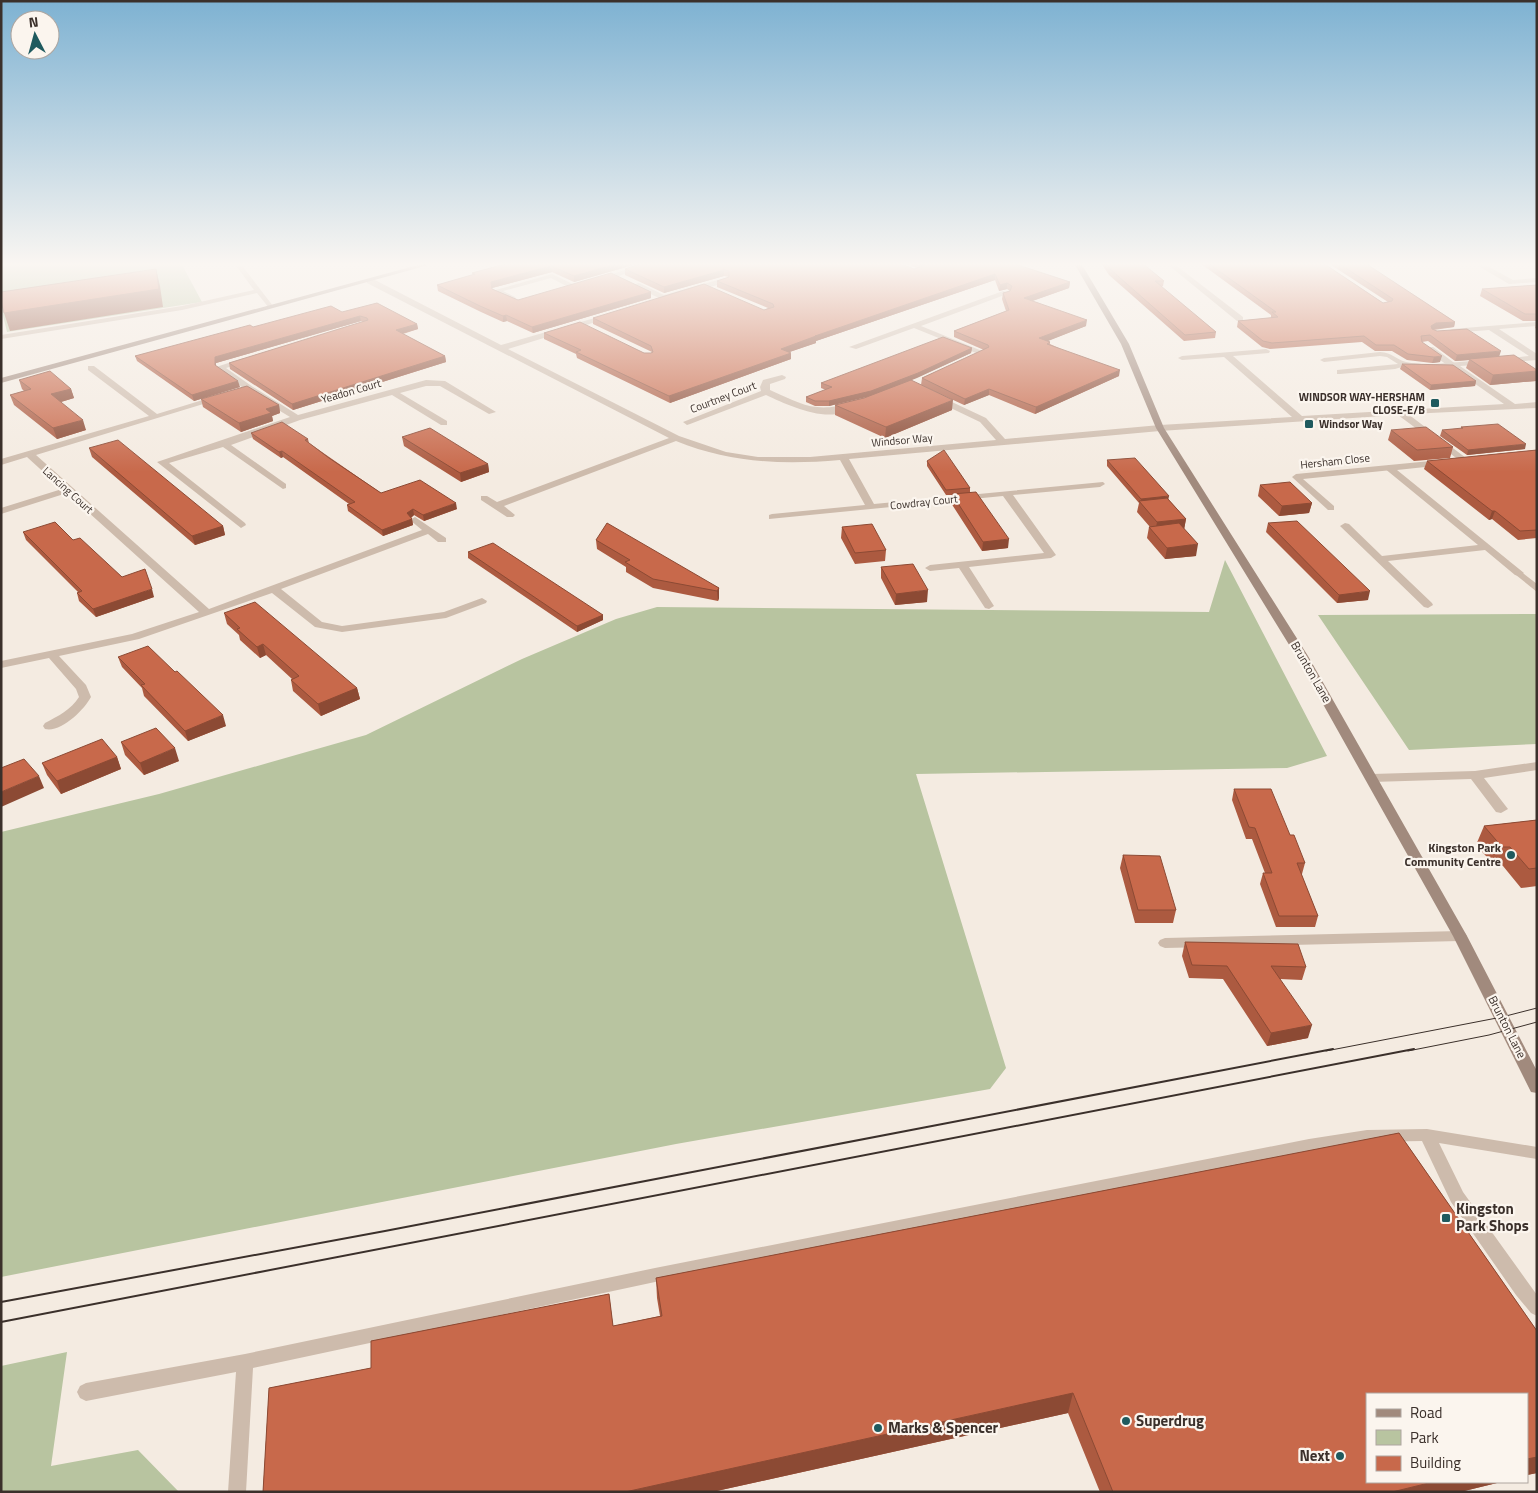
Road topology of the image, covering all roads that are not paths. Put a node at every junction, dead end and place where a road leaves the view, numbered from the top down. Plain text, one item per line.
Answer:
1 (28, 333) edge
2 (174, 333) edge
3 (471, 333) edge
4 (553, 333) edge
5 (894, 333) edge
6 (930, 333) edge
7 (1118, 333) edge
8 (1498, 333) edge
9 (1, 337) edge
10 (1424, 345) edge
11 (853, 347) dead end
12 (501, 348) junction
13 (1266, 351) edge
14 (1226, 354) junction
15 (1182, 358) dead end
16 (1537, 358) edge
17 (248, 359) edge
18 (1324, 360) dead end
19 (965, 361) edge
20 (1404, 364) junction
21 (1453, 365) junction
22 (1432, 367) joint
23 (91, 368) dead end
24 (1340, 372) dead end
25 (782, 377) dead end
26 (1, 381) edge
27 (250, 389) junction
28 (391, 391) junction
29 (241, 392) edge
30 (766, 392) junction
31 (926, 393) edge
32 (231, 395) edge
33 (857, 404) edge
34 (1537, 405) edge
35 (1513, 406) junction
36 (492, 412) dead end
37 (1400, 412) junction
38 (156, 417) junction
39 (297, 418) junction
40 (1299, 418) junction
41 (687, 422) dead end
42 (444, 423) dead end
43 (1160, 428) junction
44 (676, 438) junction
45 (1003, 443) junction
46 (224, 444) junction
47 (28, 454) junction
48 (843, 456) junction
49 (1, 462) edge
50 (1389, 468) junction
51 (1100, 484) dead end
52 (283, 486) dead end
53 (68, 490) junction
54 (1006, 493) junction
55 (484, 498) dead end
56 (496, 506) junction
57 (871, 507) junction
58 (1331, 508) dead end
59 (1, 511) edge
60 (510, 515) dead end
61 (772, 517) dead end
62 (415, 520) edge
63 (241, 525) dead end
64 (1345, 526) dead end
65 (430, 530) junction
66 (442, 540) dead end
67 (1486, 546) junction
68 (1379, 559) junction
69 (962, 564) junction
70 (930, 568) dead end
71 (1519, 573) joint
72 (273, 588) junction
73 (1537, 588) edge
74 (482, 601) dead end
75 (988, 606) dead end
76 (1428, 606) dead end
77 (207, 613) junction
78 (51, 654) junction
79 (1, 665) edge
80 (49, 726) dead end
81 (1537, 766) edge
82 (1475, 775) junction
83 (1372, 778) junction
84 (1501, 808) dead end
85 (1460, 936) junction
86 (1165, 943) dead end
87 (1537, 1087) edge
88 (1427, 1135) junction
89 (1537, 1153) edge
90 (1537, 1308) edge
91 (246, 1362) junction
92 (86, 1392) dead end
93 (237, 1492) edge

1 - 9 lane
2 - 26 street
3 - 12 street, Windsor Way
4 - 12 street
5 - 11 street
6 - 19 street
7 - 43 street, Brunton Lane
8 - 16 street
10 - 21 lane
12 - 44 street, Windsor Way
13 - 14 street
14 - 15 street
14 - 40 street
16 - 21 street
17 - 27 street
18 - 20 lane
20 - 22 lane
20 - 24 lane
21 - 22 street
21 - 35 street
23 - 38 street
25 - 30 street, Courtney Court
27 - 29 street
27 - 39 street
28 - 36 street, Yeadon Court
28 - 39 street, Yeadon Court
28 - 42 street
30 - 33 street, Courtney Court
30 - 41 street, Courtney Court
31 - 45 street
32 - 38 street, Lancing Court
34 - 35 street, Windsor Way
35 - 37 street, Windsor Way
37 - 40 street, Windsor Way
37 - 50 street, Hersham Close
38 - 47 street, Lancing Court
39 - 46 street, Yeadon Court
40 - 43 street, Windsor Way
43 - 45 street, Windsor Way
43 - 83 street, Brunton Lane
44 - 48 street, Windsor Way
44 - 56 street
45 - 48 street, Windsor Way
46 - 52 street
46 - 63 street, Yeadon Court
47 - 49 street
47 - 53 street, Lancing Court
48 - 57 street
50 - 58 lane, Hersham Close
50 - 67 street
51 - 54 street, Cowdray Court
53 - 59 street
53 - 77 street, Lancing Court
54 - 57 street, Cowdray Court
54 - 69 street
55 - 56 street
56 - 60 street
57 - 61 street, Cowdray Court
62 - 65 street
64 - 68 street
65 - 66 street
65 - 72 street
67 - 68 street
67 - 71 street
68 - 76 street
69 - 70 street
69 - 75 street
71 - 73 lane
72 - 74 street
72 - 77 street
77 - 78 street
78 - 79 street
78 - 80 street
81 - 82 street
82 - 83 street
82 - 84 street
83 - 85 street, Brunton Lane
85 - 86 lane
85 - 87 street, Brunton Lane
88 - 89 lane
88 - 90 lane
88 - 91 lane
91 - 92 lane
91 - 93 lane

